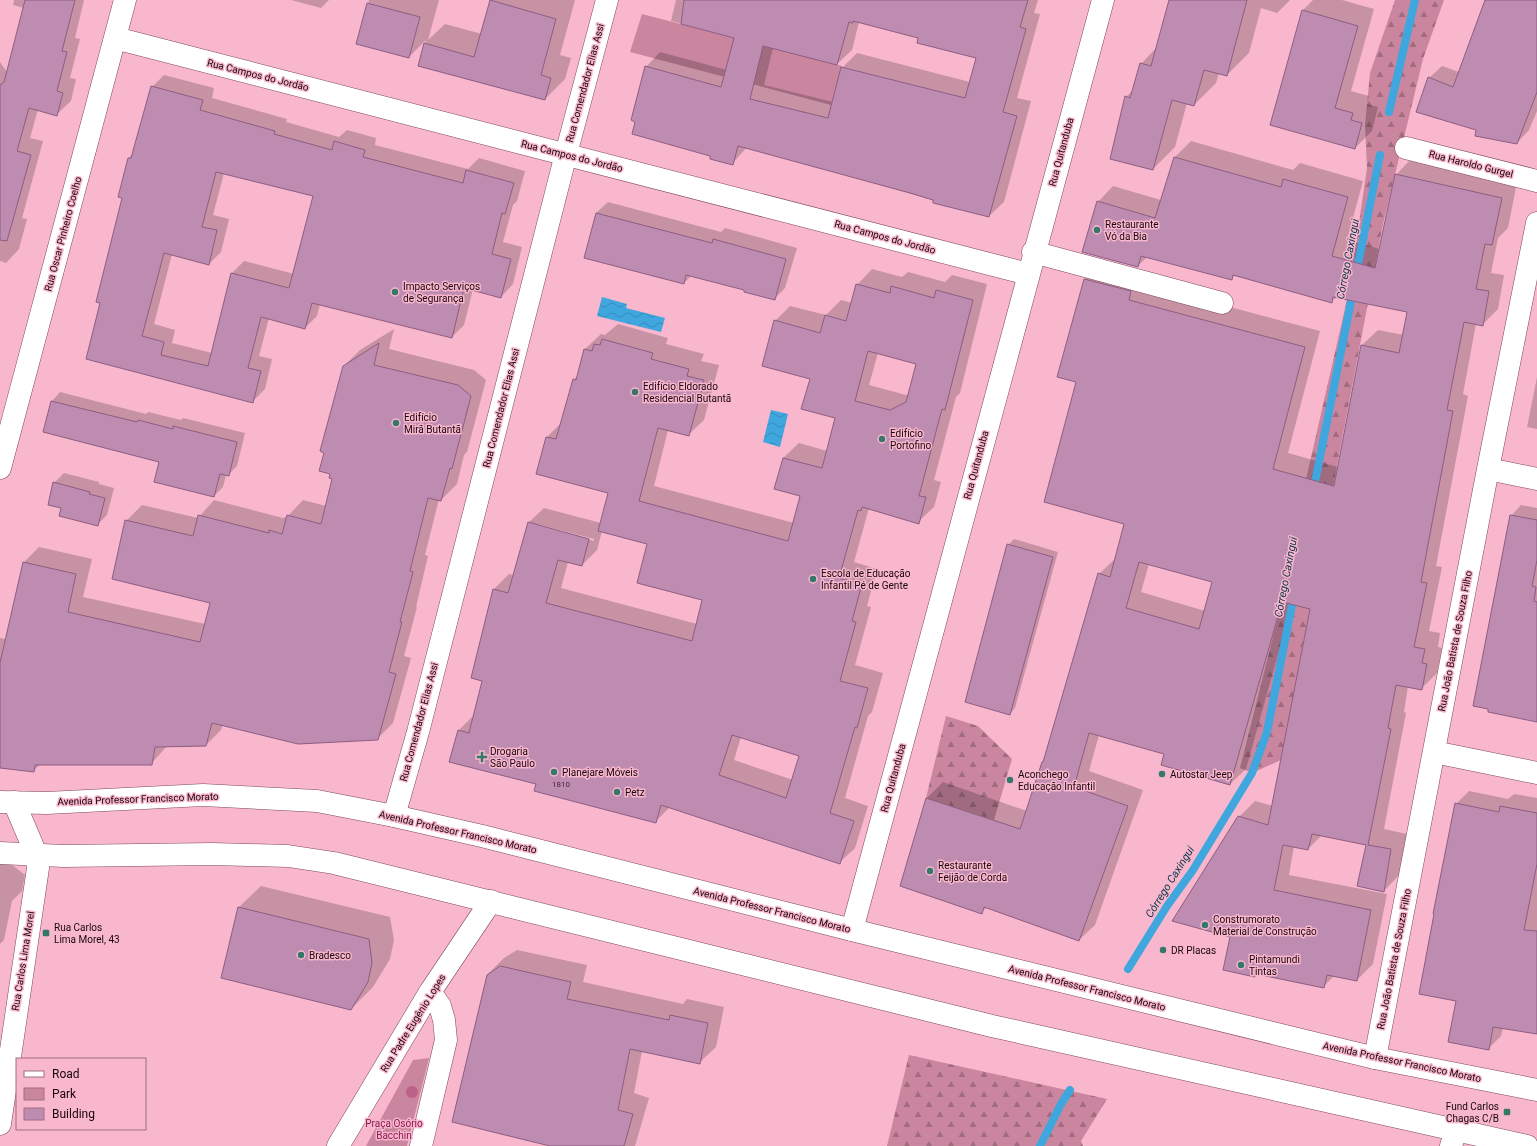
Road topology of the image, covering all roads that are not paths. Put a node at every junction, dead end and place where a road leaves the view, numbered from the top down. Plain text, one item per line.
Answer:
1 (125, 0) edge
2 (607, 0) edge
3 (1103, 0) edge
4 (115, 38) junction
5 (1406, 148) dead end
6 (566, 154) junction
7 (1537, 181) edge
8 (1537, 224) edge
9 (1034, 252) junction
10 (1028, 274) junction
11 (1222, 303) dead end
12 (0, 468) edge
13 (1488, 469) junction
14 (1537, 479) edge
15 (1434, 752) junction
16 (1537, 773) edge
17 (7, 802) edge
18 (394, 816) junction
19 (0, 853) edge
20 (36, 854) junction
21 (491, 901) junction
22 (852, 930) junction
23 (430, 992) junction
24 (1375, 1058) junction
25 (1537, 1090) edge
26 (0, 1124) edge
27 (1454, 1138) edge
28 (338, 1146) edge
29 (421, 1146) edge
30 (1527, 1146) edge

1 - 4 main road, Rua Oscar Pinheiro Coelho
2 - 6 main road, Rua Comendador Elias Assi
3 - 9 main road, Rua Quitanduba
4 - 6 main road, Rua Campos do Jordão
4 - 12 main road, Rua Oscar Pinheiro Coelho
5 - 7 main road, Rua Haroldo Gurgel
6 - 10 main road, Rua Campos do Jordão
6 - 18 main road, Rua Comendador Elias Assi
8 - 13 main road, Rua João Batista de Souza Filho
9 - 10 main road, Rua Quitanduba
9 - 11 main road
10 - 22 main road, Rua Quitanduba
13 - 14 main road
13 - 15 main road, Rua João Batista de Souza Filho
15 - 16 main road
15 - 24 main road, Rua João Batista de Souza Filho
17 - 18 main road, Avenida Professor Francisco Morato
17 - 20 main road, Rua Carlos Lima Morel
18 - 22 main road, Avenida Professor Francisco Morato
19 - 20 main road
20 - 21 main road
20 - 26 main road, Rua Carlos Lima Morel
21 - 23 main road, Rua Padre Eugênio Lopes
21 - 27 main road
22 - 24 main road, Avenida Professor Francisco Morato
23 - 28 main road, Rua Padre Eugênio Lopes
23 - 29 main road
24 - 25 main road, Avenida Professor Francisco Morato
27 - 30 main road

